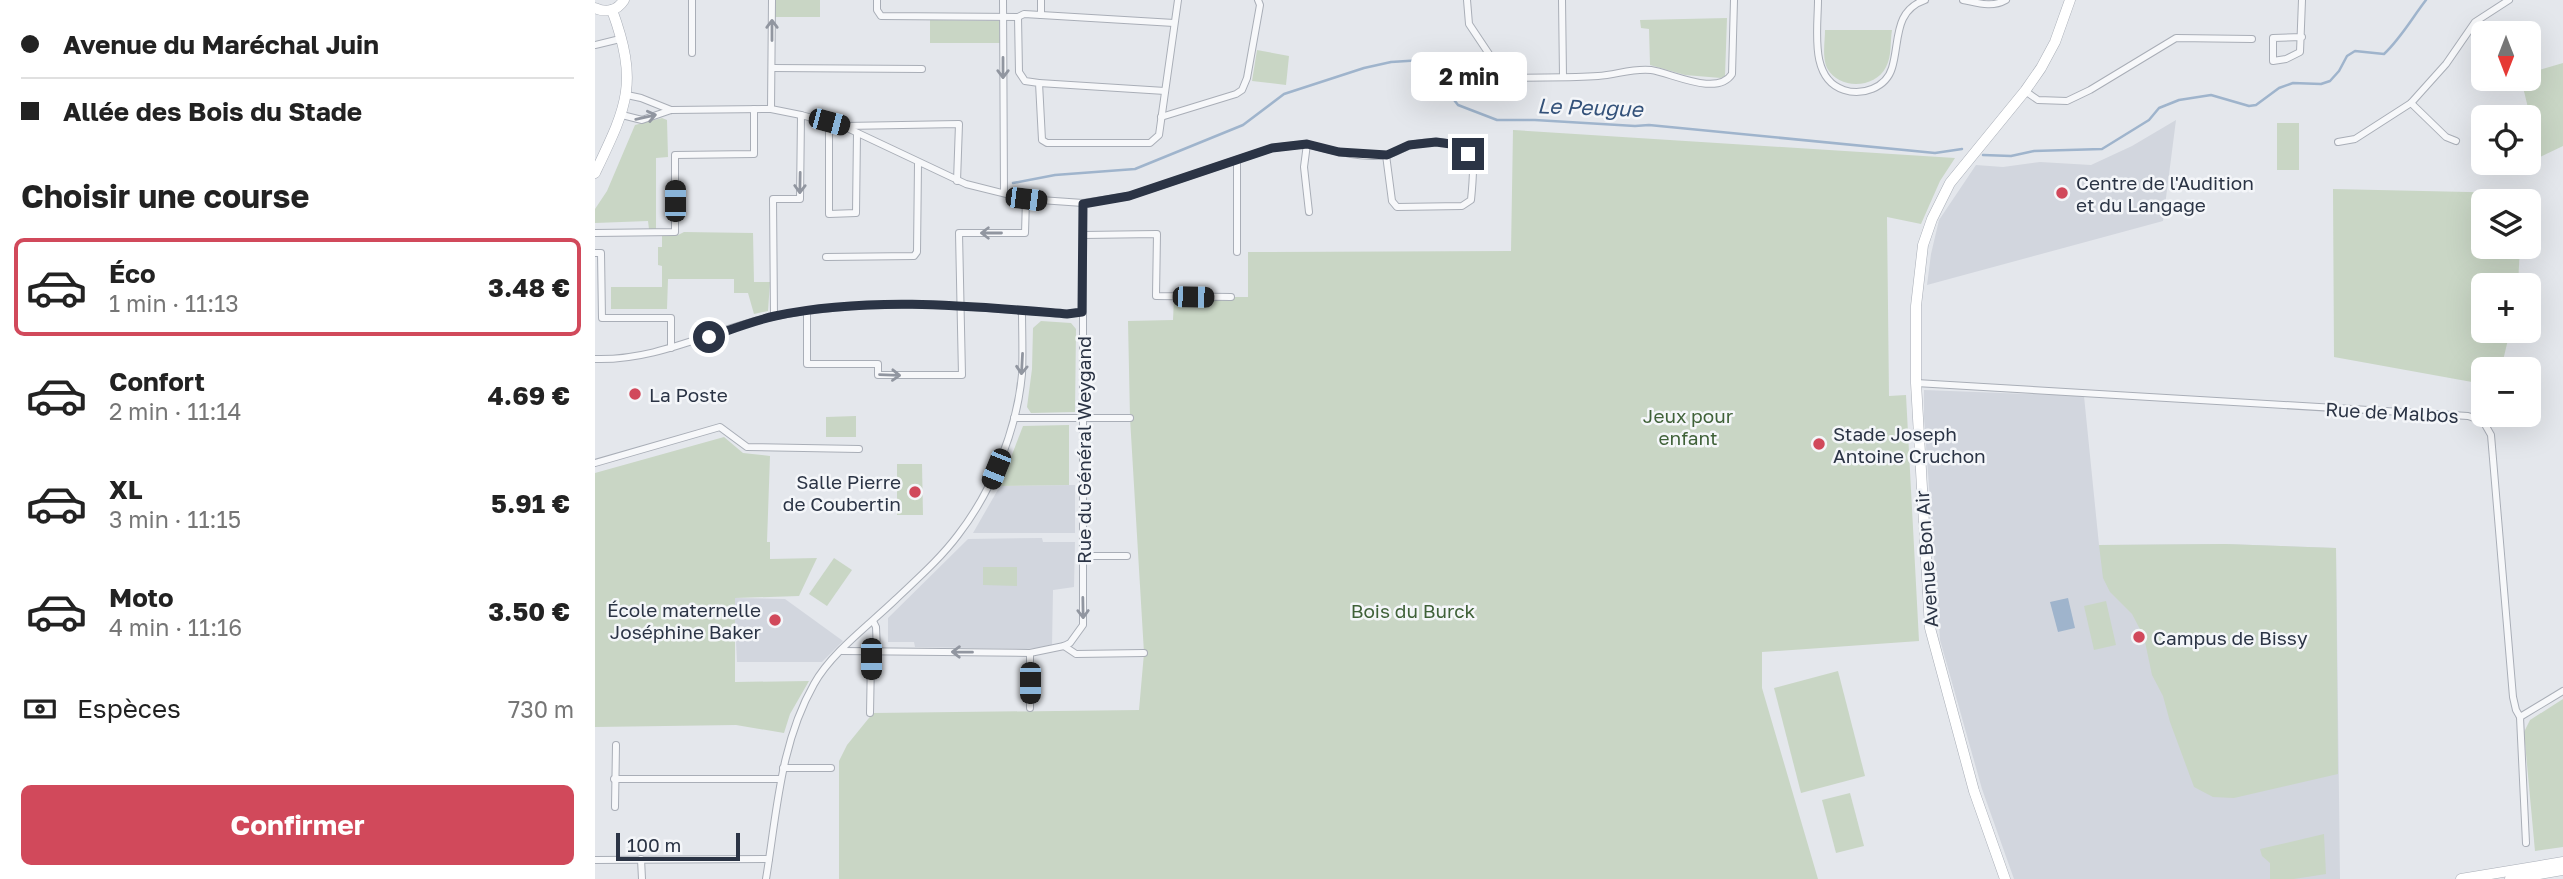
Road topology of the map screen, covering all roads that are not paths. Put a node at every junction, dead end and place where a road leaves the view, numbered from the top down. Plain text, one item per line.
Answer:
1 (624, 0) edge
2 (692, 0) edge
3 (772, 0) edge
4 (877, 0) edge
5 (1003, 0) edge
6 (1041, 0) edge
7 (1178, 0) edge
8 (1258, 0) edge
9 (1467, 0) edge
10 (1562, 0) edge
11 (1734, 0) edge
12 (1818, 0) edge
13 (1925, 0) edge
14 (1963, 0) edge
15 (2006, 0) edge
16 (2070, 0) edge
17 (2302, 0) edge
18 (2509, 0) edge
19 (595, 8) edge
20 (612, 10) junction
21 (1041, 15) junction
22 (1003, 17) junction
23 (1018, 17) junction
24 (1174, 23) junction
25 (2302, 37) junction
26 (621, 39) junction
27 (2252, 39) dead end
28 (595, 45) edge
29 (692, 52) dead end
30 (772, 68) junction
31 (922, 69) dead end
32 (1563, 76) junction
33 (1039, 83) junction
34 (1165, 91) junction
35 (2025, 91) junction
36 (627, 95) junction
37 (2411, 103) junction
38 (754, 109) junction
39 (771, 109) junction
40 (671, 110) junction
41 (622, 115) junction
42 (801, 115) junction
43 (1161, 117) junction
44 (829, 122) junction
45 (843, 126) junction
46 (857, 133) junction
47 (2456, 141) dead end
48 (2338, 142) dead end
49 (1307, 144) junction
50 (1387, 155) junction
51 (1237, 160) junction
52 (918, 164) junction
53 (595, 173) edge
54 (957, 181) junction
55 (1004, 193) junction
56 (1026, 199) junction
57 (1083, 204) junction
58 (1309, 212) dead end
59 (595, 233) edge
60 (1083, 235) junction
61 (1237, 252) dead end
62 (598, 253) edge
63 (826, 257) dead end
64 (1231, 297) dead end
65 (960, 305) junction
66 (1022, 310) junction
67 (807, 312) junction
68 (1082, 312) junction
69 (774, 316) junction
70 (671, 348) junction
71 (595, 359) edge
72 (1916, 383) junction
73 (1082, 417) junction
74 (1014, 418) junction
75 (1130, 418) dead end
76 (859, 449) dead end
77 (595, 463) edge
78 (1083, 556) junction
79 (1127, 556) dead end
80 (873, 621) junction
81 (1064, 646) junction
82 (842, 651) junction
83 (877, 651) junction
84 (1030, 653) junction
85 (1144, 653) dead end
86 (2563, 691) edge
87 (1030, 708) dead end
88 (870, 713) dead end
89 (2520, 717) junction
90 (617, 745) dead end
91 (783, 768) junction
92 (831, 768) dead end
93 (614, 779) junction
94 (781, 779) junction
95 (615, 807) dead end
96 (2526, 843) dead end
97 (641, 859) junction
98 (769, 859) junction
99 (595, 860) edge
100 (2563, 862) edge
101 (2563, 870) edge
102 (642, 879) edge
103 (766, 879) edge
104 (2005, 879) edge
105 (2461, 879) edge
106 (2510, 879) edge

1 - 20 main road
2 - 29 street
30 -> 3 street
4 - 22 street
5 - 22 street
6 - 21 street
7 - 24 street
8 - 43 street
9 - 32 street
10 - 32 street
11 - 32 street
12 - 13 street
14 - 15 street
16 - 35 main road, Avenue Bon Air
17 - 25 street
18 - 37 street
19 - 20 main road
20 - 26 main road
21 - 23 street
21 - 24 street
22 - 23 street
22 -> 55 street
23 - 33 street
24 - 34 street
25 - 25 street
26 - 28 street
26 - 36 main road
27 - 35 street
30 - 31 street
30 - 39 street
33 - 34 street
33 - 43 street
34 - 43 street
35 - 72 main road, Avenue Bon Air
36 - 40 street
36 - 41 main road
37 - 47 street
37 - 48 street
38 - 39 street
38 - 40 street
38 - 59 street
39 - 42 street
41 -> 40 street
41 - 53 main road
42 - 44 street
42 -> 69 street
44 - 45 street
44 - 46 street
45 - 46 street
45 - 54 street
46 - 52 street
49 - 50 street
49 - 51 street
49 - 58 street
50 - 50 street
51 - 57 street
51 - 61 street
52 - 54 street
52 - 63 street
54 - 55 street
55 - 56 street
56 - 57 street
56 -> 65 street
57 - 60 street, Rue du Général Weygand
60 - 64 street
60 - 68 street, Rue du Général Weygand
62 - 70 street
65 - 66 street
65 - 67 street
67 -> 65 street
66 - 68 street
66 -> 74 street
67 - 69 street
68 - 73 street, Rue du Général Weygand
69 - 70 street
70 - 71 street
72 - 89 street, Rue de Malbos
72 - 104 main road, Avenue Bon Air
73 - 74 street
73 - 75 street
73 - 78 street, Rue du Général Weygand
74 - 80 street
76 - 77 street
78 - 79 street
78 -> 81 street, Rue du Général Weygand
80 - 82 street
80 - 83 street
81 - 84 street
81 - 85 street
82 - 83 street
82 - 91 street
84 -> 83 street
83 - 88 street
84 - 87 street
86 - 89 street
89 - 96 street, Rue de Malbos
90 - 93 street
91 - 92 street
91 - 94 street
93 - 94 street
93 - 95 street
94 - 98 street
97 - 98 street
97 - 99 street
97 - 102 street
98 - 103 street
100 - 105 main road
101 - 106 main road

